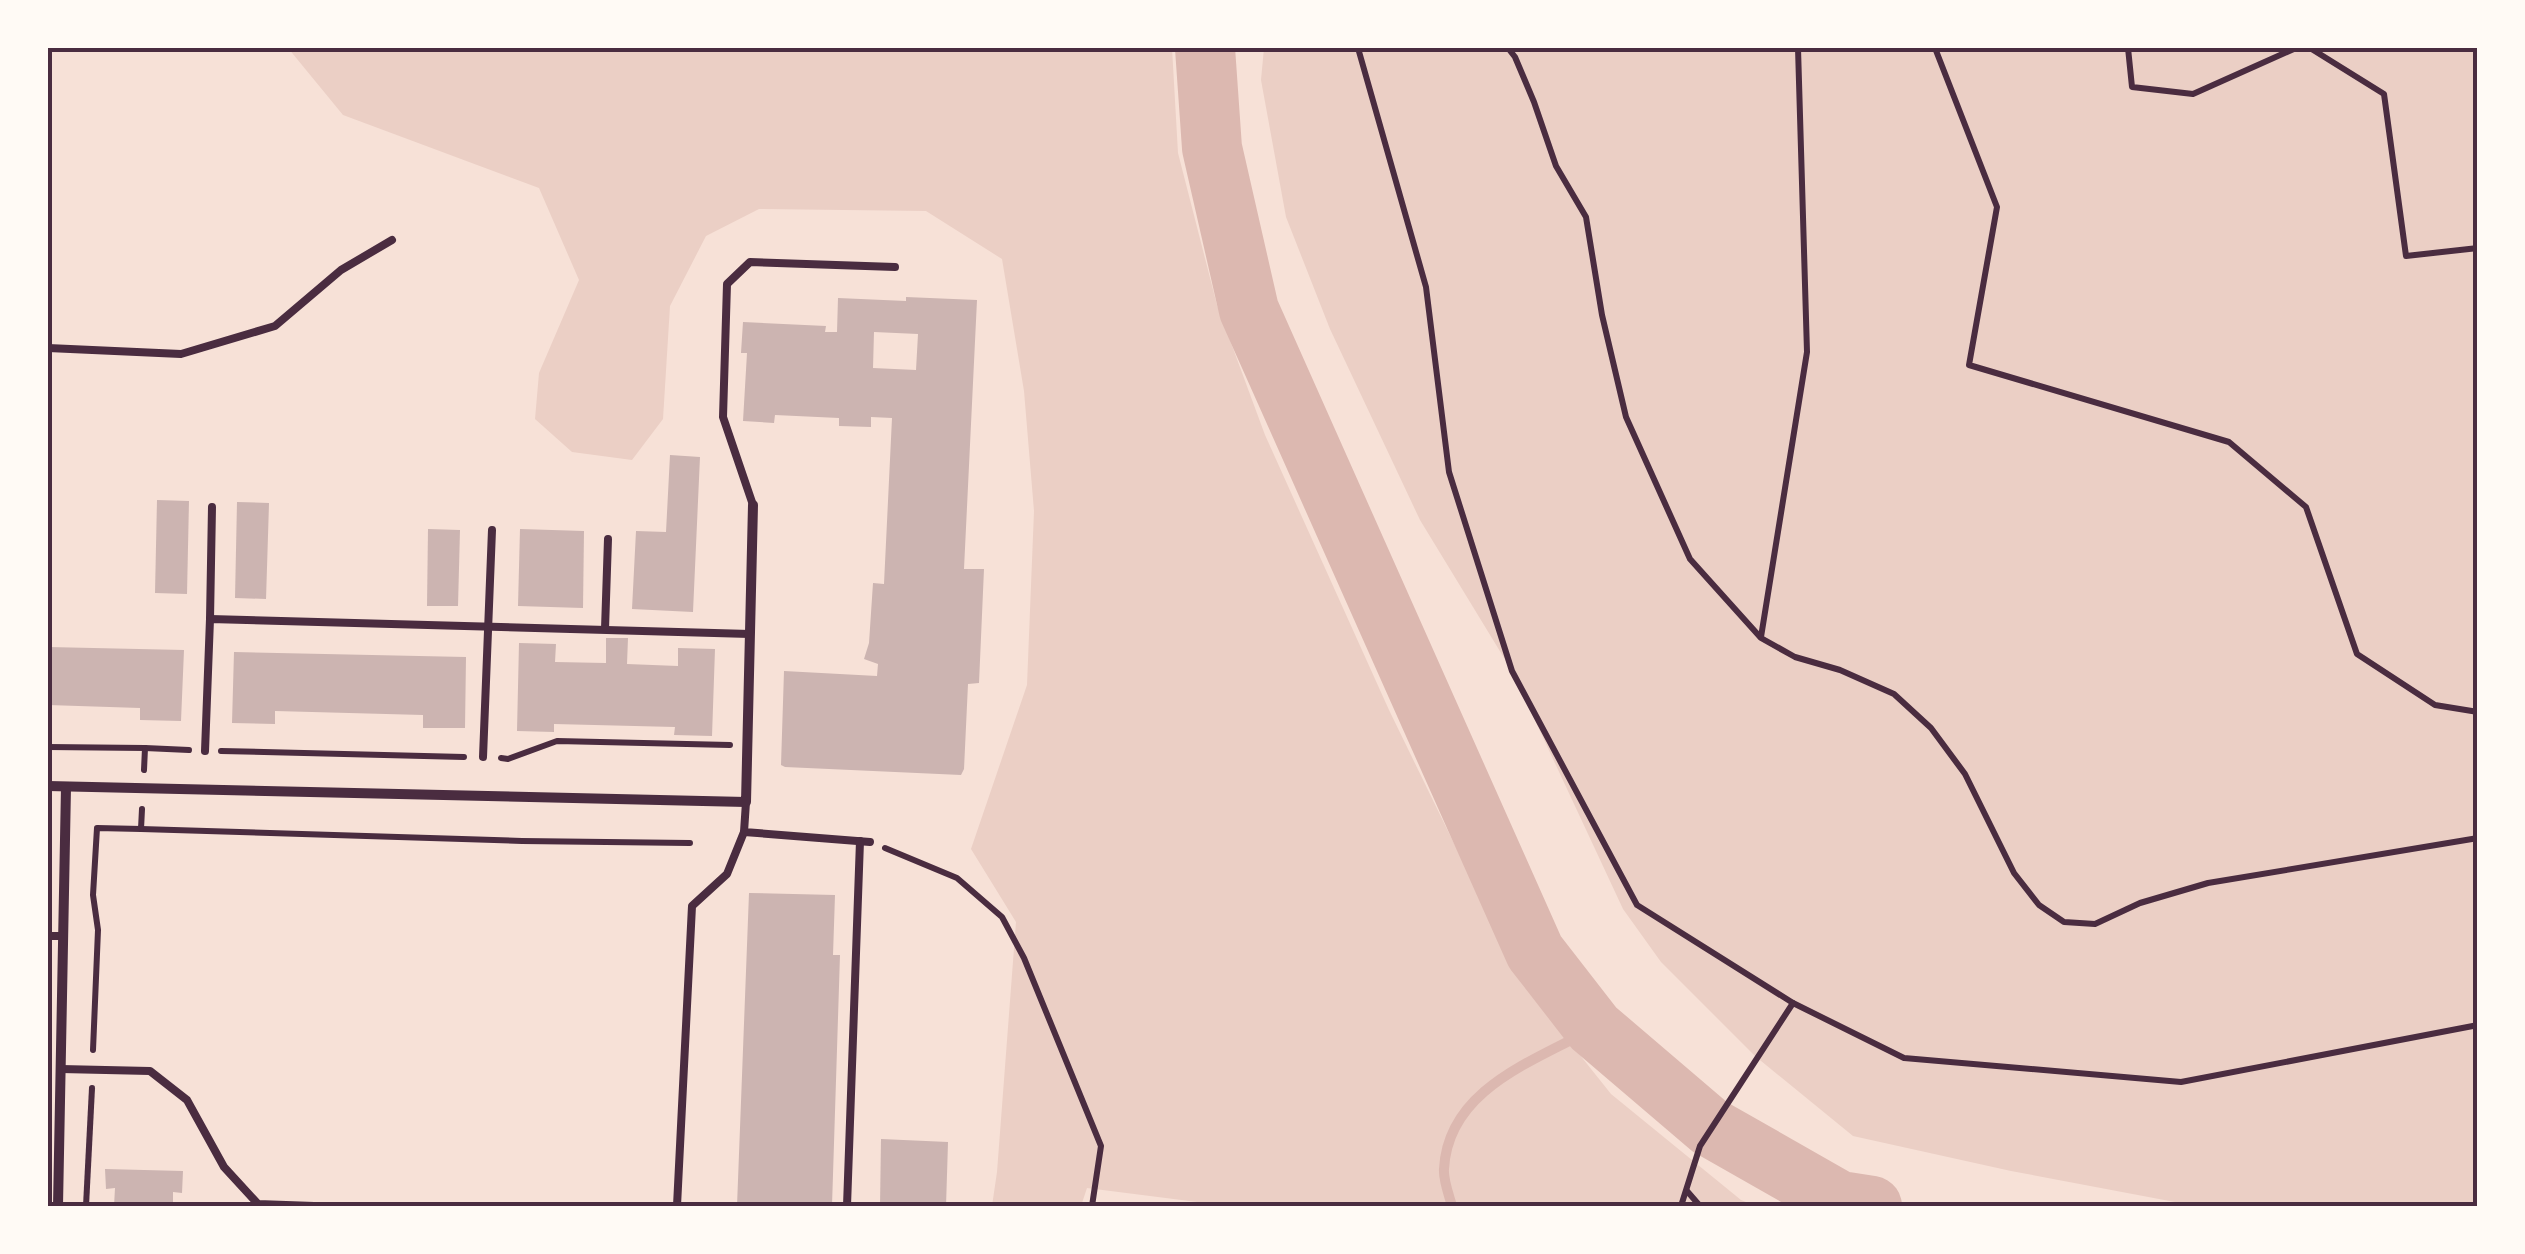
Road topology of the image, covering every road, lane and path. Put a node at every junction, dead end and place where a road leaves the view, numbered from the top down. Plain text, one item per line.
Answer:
1 (1358, 48) edge
2 (1508, 48) edge
3 (1798, 48) edge
4 (1935, 48) edge
5 (2128, 48) edge
6 (2296, 48) edge
7 (2310, 48) edge
8 (392, 240) dead end
9 (2478, 248) edge
10 (895, 267) dead end
11 (48, 348) edge
12 (754, 505) joint
13 (212, 506) dead end
14 (492, 530) dead end
15 (608, 539) dead end
16 (210, 619) junction
17 (488, 626) junction
18 (604, 629) junction
19 (750, 634) junction
20 (1761, 638) junction
21 (2478, 712) edge
22 (747, 745) junction
23 (48, 747) edge
24 (145, 748) junction
25 (206, 751) junction
26 (484, 757) junction
27 (144, 772) dead end
28 (48, 786) edge
29 (66, 787) junction
30 (746, 802) junction
31 (142, 808) dead end
32 (141, 829) junction
33 (744, 832) junction
34 (2478, 838) edge
35 (865, 841) junction
36 (690, 842) dead end
37 (48, 936) edge
38 (64, 936) junction
39 (1793, 1004) junction
40 (2478, 1025) edge
41 (61, 1069) junction
42 (92, 1070) junction
43 (1686, 1190) junction
44 (58, 1206) edge
45 (86, 1206) edge
46 (314, 1206) edge
47 (677, 1206) edge
48 (846, 1206) edge
49 (1092, 1206) edge
50 (1680, 1206) edge
51 (1700, 1206) edge

1 - 39 path
2 - 20 path
3 - 20 path
4 - 21 path
5 - 6 path
7 - 9 path
8 - 11 lane
10 - 12 lane
12 - 19 street
13 - 16 lane
14 - 17 lane
15 - 18 lane
16 - 17 lane
16 - 25 lane
17 - 18 lane
17 - 26 lane
18 - 19 lane
19 - 22 street
20 - 34 path
22 - 26 path
22 - 30 street
23 - 24 path
24 - 25 path
24 - 27 path
25 - 26 path
28 - 29 street
29 - 30 street
29 - 38 street
30 - 33 lane
31 - 32 path
32 - 36 path
32 - 42 path
33 - 35 lane
33 - 47 lane
35 - 48 lane
35 - 49 path
37 - 38 lane
38 - 41 street
39 - 40 path
39 - 43 path
41 - 42 lane
41 - 44 street
42 - 45 path
42 - 46 lane
43 - 50 path
43 - 51 path

